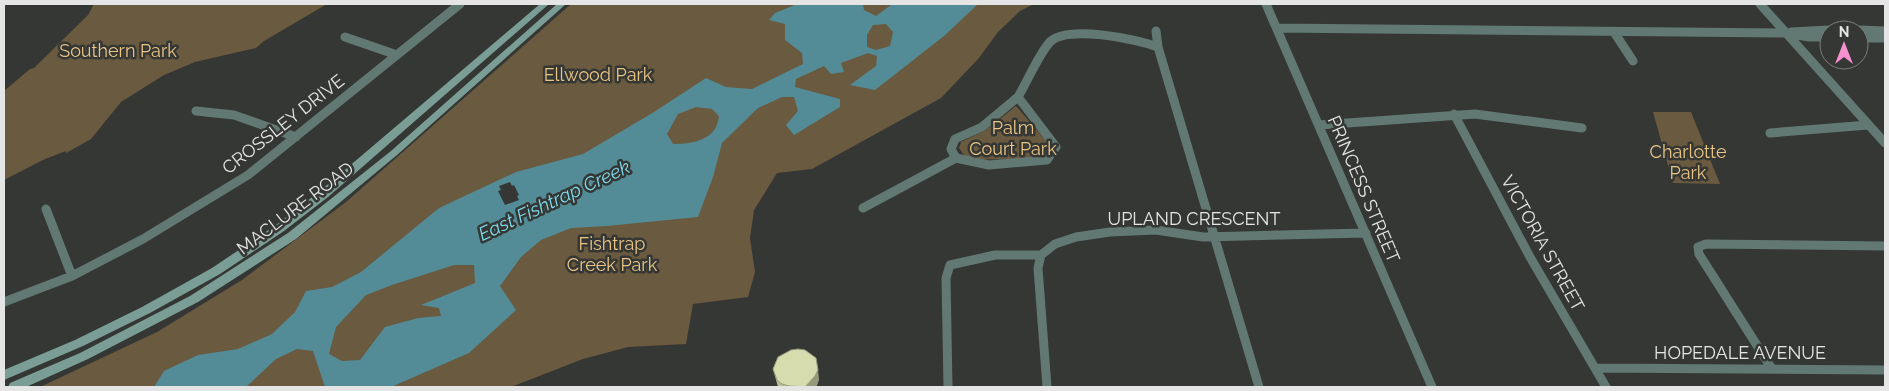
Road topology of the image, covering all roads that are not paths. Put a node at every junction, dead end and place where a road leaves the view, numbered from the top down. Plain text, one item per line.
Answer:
1 (460, 4) edge
2 (545, 4) edge
3 (562, 4) edge
4 (1266, 4) edge
5 (1760, 4) edge
6 (1276, 28) junction
7 (1819, 30) edge
8 (1869, 30) edge
9 (1156, 31) dead end
10 (1885, 31) edge
11 (1614, 32) junction
12 (1786, 33) junction
13 (345, 37) dead end
14 (1819, 37) edge
15 (1869, 38) edge
16 (1885, 38) edge
17 (1158, 47) junction
18 (397, 55) junction
19 (1633, 61) dead end
20 (1018, 97) junction
21 (196, 111) dead end
22 (1454, 114) junction
23 (1319, 125) junction
24 (1868, 125) junction
25 (1582, 128) dead end
26 (1770, 133) dead end
27 (296, 137) junction
28 (1885, 143) edge
29 (956, 158) junction
30 (862, 208) dead end
31 (46, 209) dead end
32 (1366, 233) junction
33 (1215, 237) junction
34 (1885, 246) edge
35 (1041, 255) junction
36 (72, 276) junction
37 (4, 302) edge
38 (1595, 368) junction
39 (1772, 369) junction
40 (1885, 370) edge
41 (4, 375) edge
42 (14, 387) edge
43 (948, 387) edge
44 (1047, 387) edge
45 (1259, 387) edge
46 (1432, 387) edge
47 (1606, 387) edge

1 - 18 street, CROSSLEY DRIVE
2 - 41 main road, MACLURE ROAD
3 - 42 main road, MACLURE ROAD
4 - 6 street, PRINCESS STREET
5 - 12 street
6 - 11 street
6 - 23 street, PRINCESS STREET
7 - 12 street
8 - 10 street
9 - 17 street
11 - 12 street
11 - 19 street
12 - 14 street
12 - 24 street
13 - 18 street
15 - 16 street
17 - 20 street
17 - 33 street
18 - 27 street, CROSSLEY DRIVE
20 - 29 street
20 - 29 street
21 - 27 street
22 - 23 street
22 - 25 street
22 - 38 street, VICTORIA STREET
23 - 32 street, PRINCESS STREET
24 - 26 street
24 - 28 street
27 - 36 street, CROSSLEY DRIVE
29 - 30 street
31 - 36 street
32 - 33 street, UPLAND CRESCENT
32 - 46 street, PRINCESS STREET
33 - 35 street, UPLAND CRESCENT
33 - 45 street
34 - 39 street
35 - 43 street
35 - 44 street
36 - 37 street, CROSSLEY DRIVE
38 - 39 street, HOPEDALE AVENUE
38 - 47 street, VICTORIA STREET
39 - 40 street, HOPEDALE AVENUE

